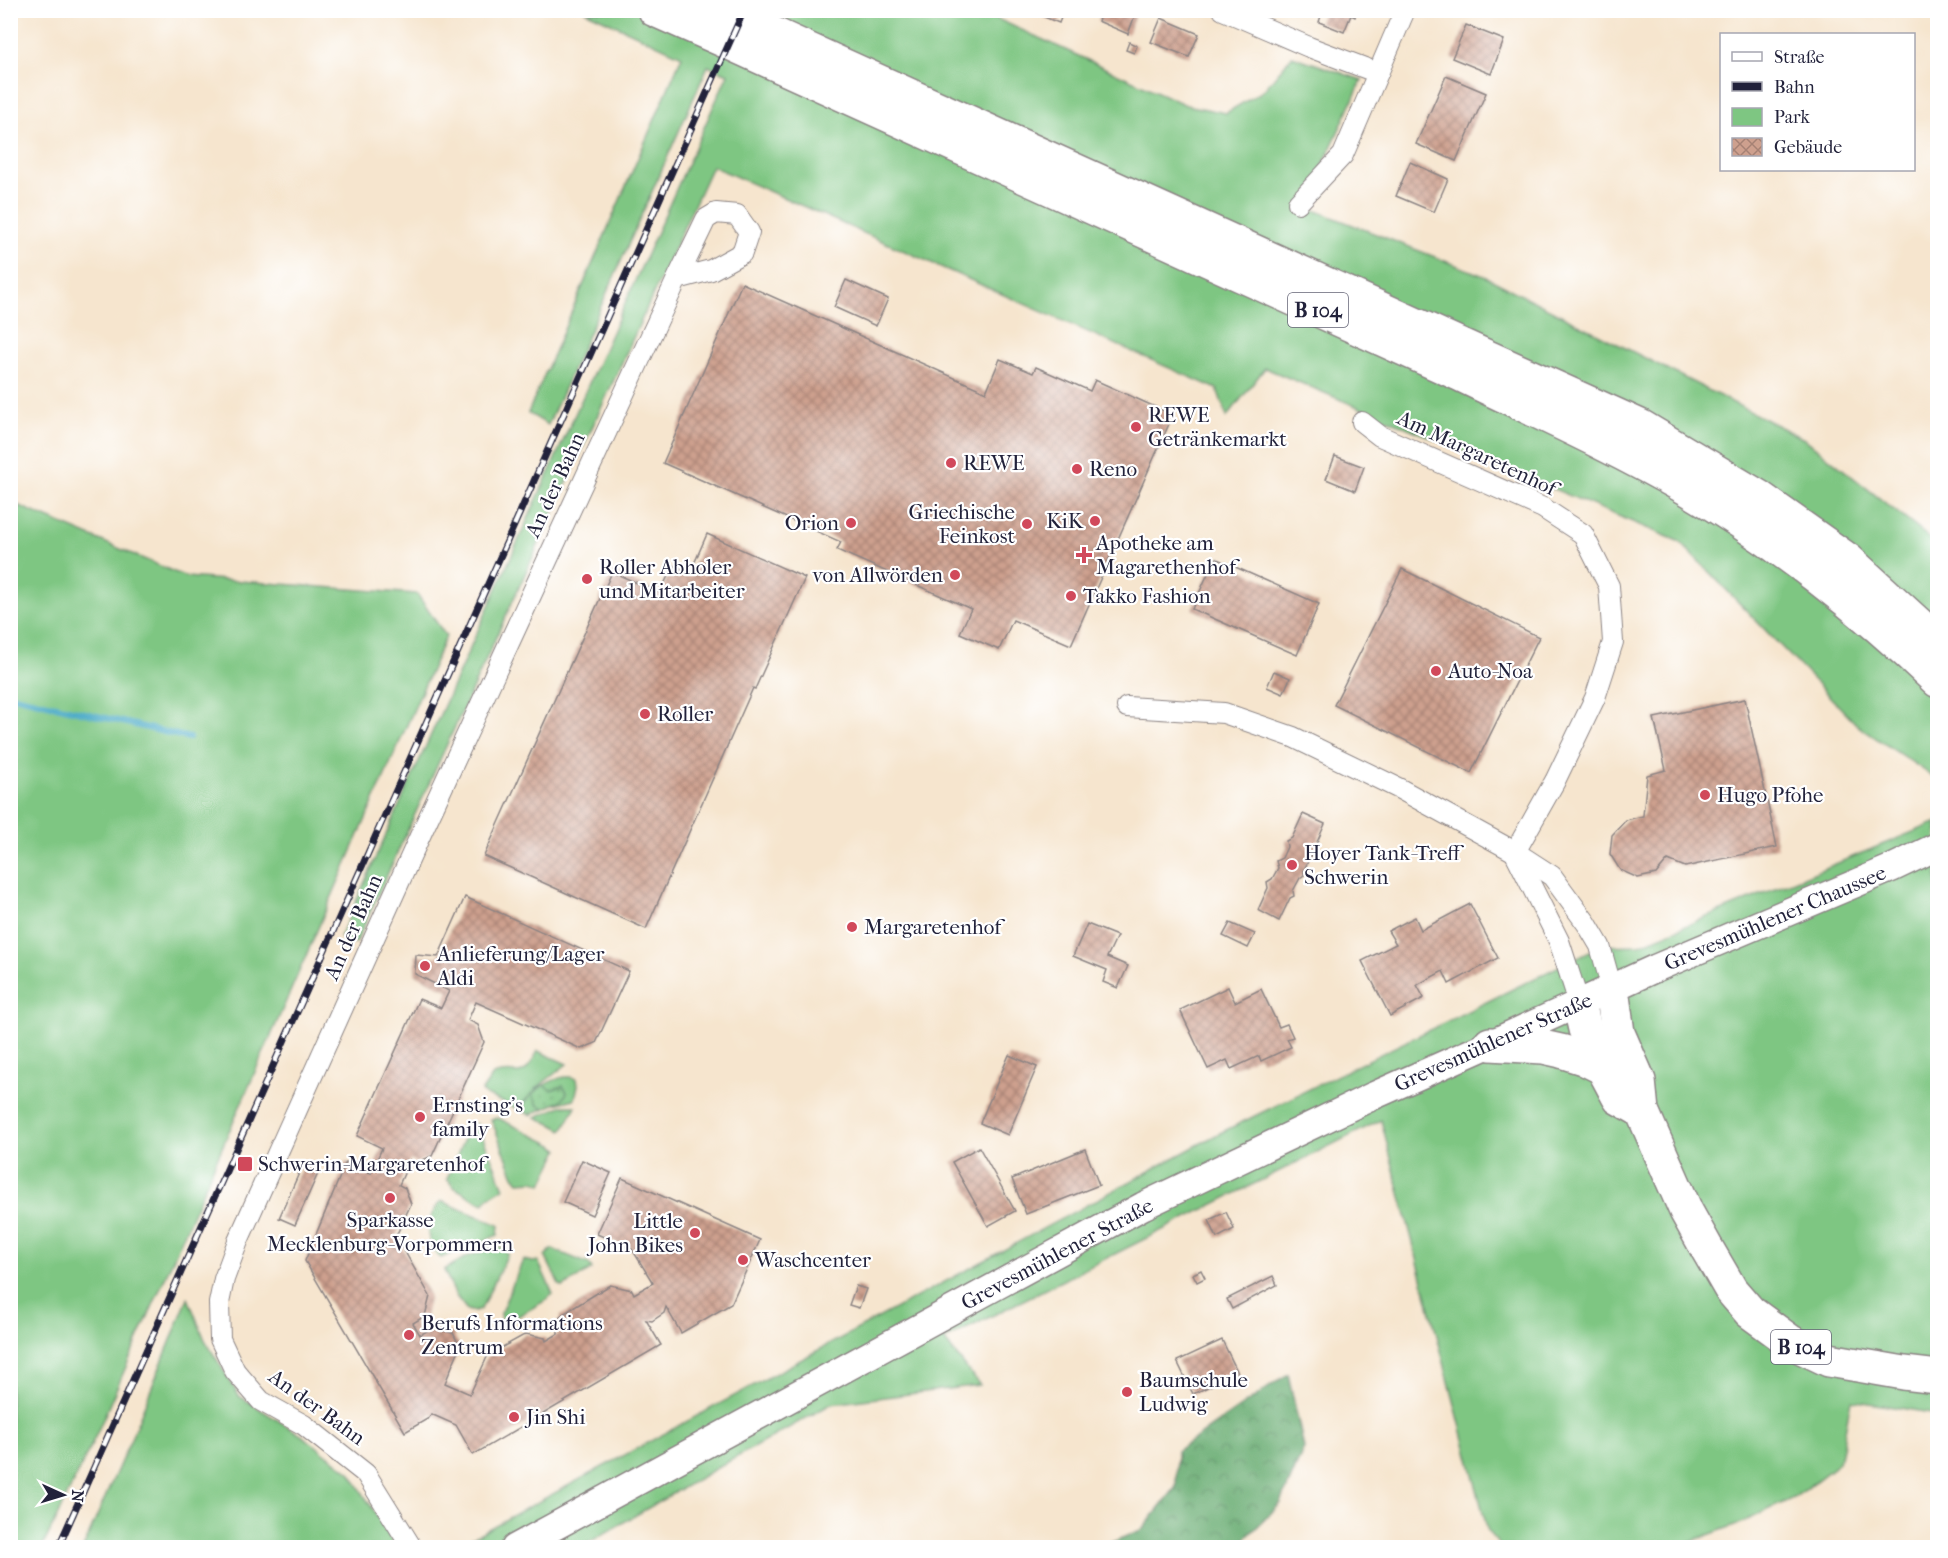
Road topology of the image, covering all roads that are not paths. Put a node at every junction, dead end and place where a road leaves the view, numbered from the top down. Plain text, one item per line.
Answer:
1 (655, 10) edge
2 (721, 10) edge
3 (1223, 10) edge
4 (1405, 10) edge
5 (1378, 73) junction
6 (1298, 203) dead end
7 (677, 279) dead end
8 (1362, 422) dead end
9 (1938, 642) edge
10 (1938, 681) edge
11 (1127, 707) dead end
12 (1938, 846) edge
13 (1515, 852) junction
14 (1612, 989) junction
15 (1579, 1003) junction
16 (1490, 1044) junction
17 (1603, 1068) junction
18 (1642, 1111) junction
19 (1938, 1377) edge
20 (412, 1548) edge
21 (515, 1548) edge

1 - 10 highway, B 104
2 - 9 highway, B 104
3 - 5 street
4 - 5 street
5 - 6 street
7 - 20 street, An der Bahn
8 - 13 street, Am Margaretenhof
11 - 13 street
12 - 14 street, Grevesmühlener Chaussee
13 - 14 street
13 - 15 street
14 - 15 street, Grevesmühlener Straße
14 - 18 highway, B 104
15 - 16 street, Grevesmühlener Straße
15 - 17 highway
16 - 17 highway
16 - 21 street, Grevesmühlener Straße
17 - 18 highway
18 - 19 highway, B 104

